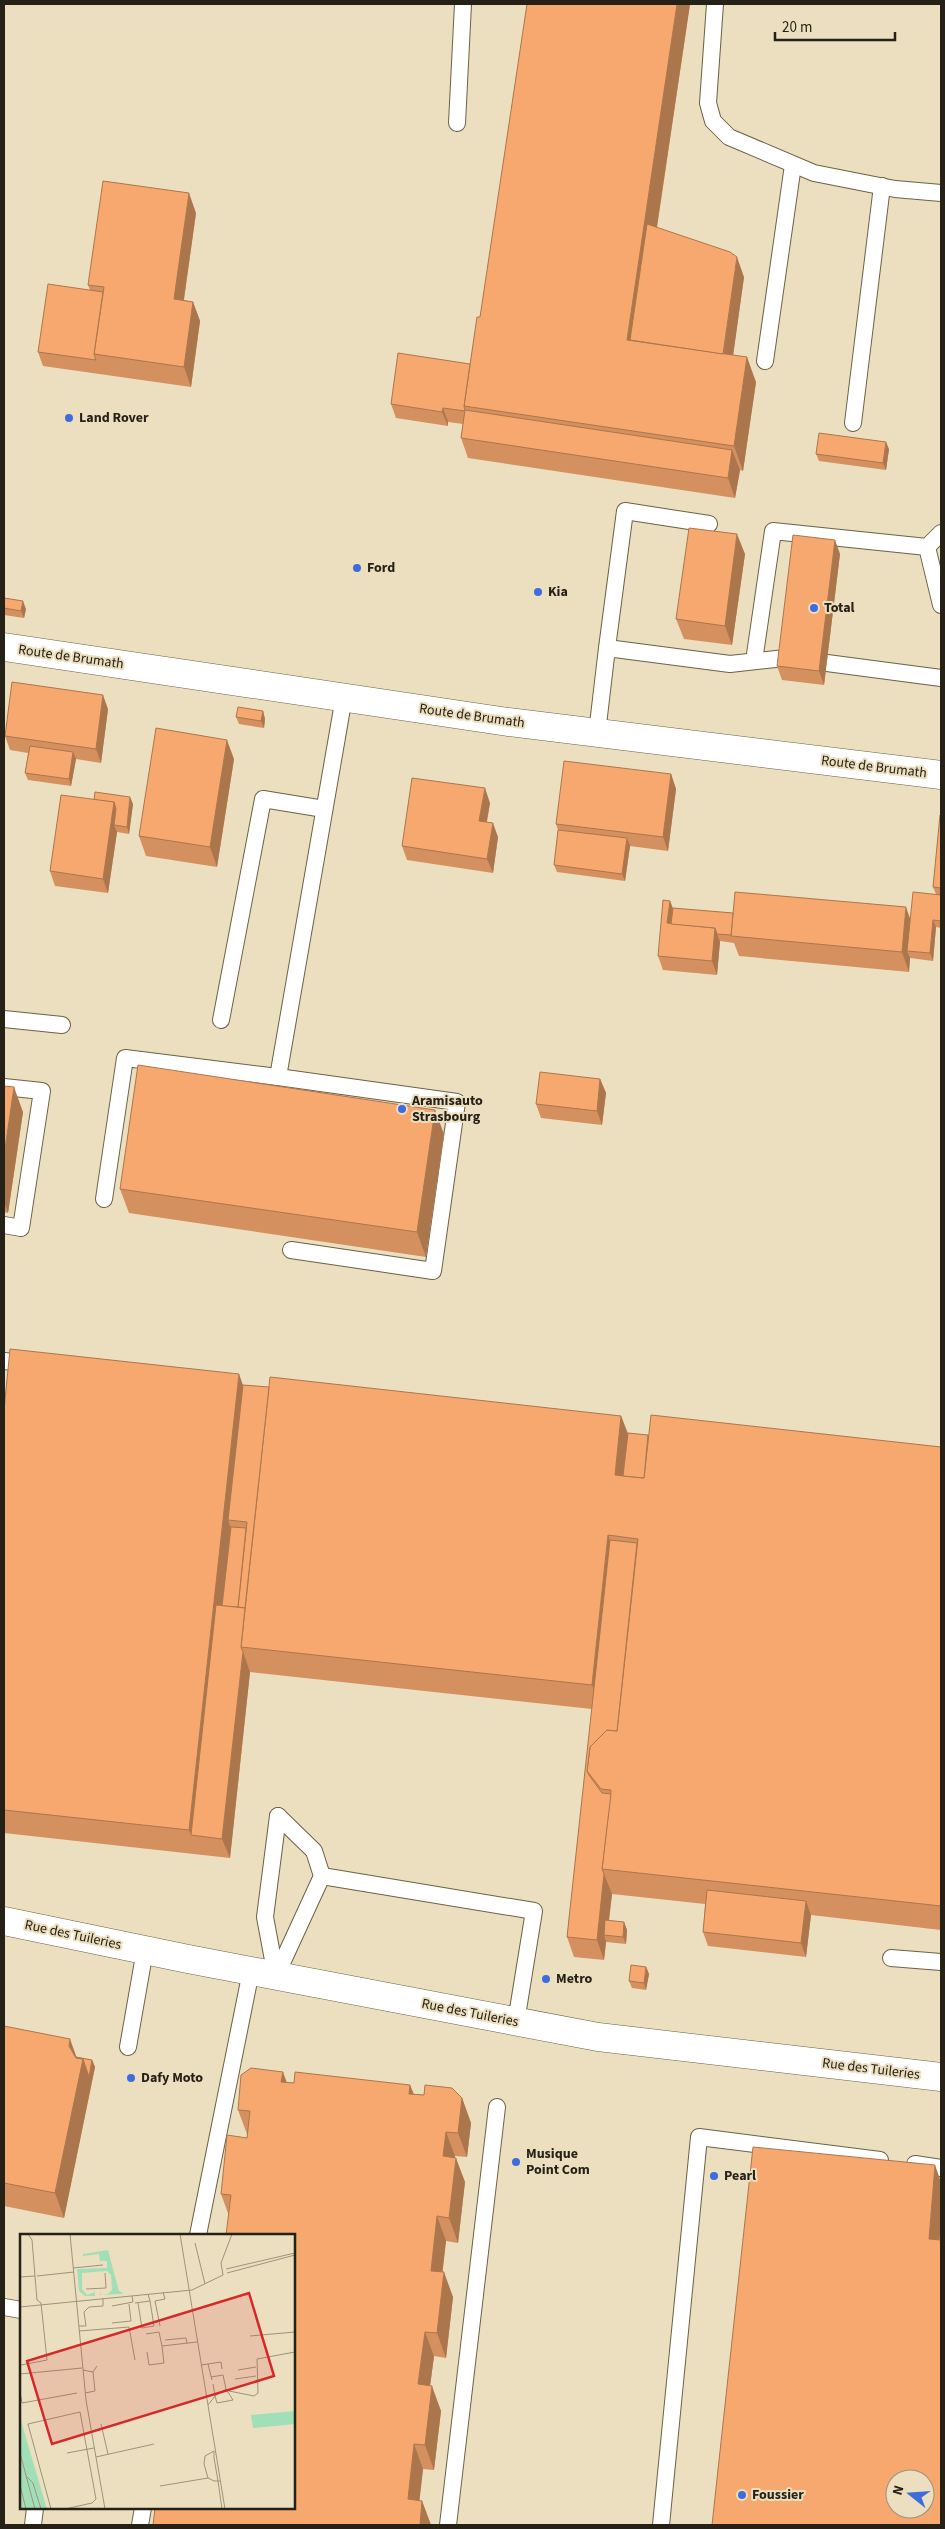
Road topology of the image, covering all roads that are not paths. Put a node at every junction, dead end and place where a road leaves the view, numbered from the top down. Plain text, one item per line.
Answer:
1 (463, 4) edge
2 (715, 4) edge
3 (457, 123) dead end
4 (792, 165) junction
5 (882, 186) junction
6 (941, 193) edge
7 (764, 361) dead end
8 (853, 423) dead end
9 (708, 524) dead end
10 (941, 534) edge
11 (927, 547) junction
12 (941, 605) edge
13 (4, 647) edge
14 (607, 648) junction
15 (785, 658) edge
16 (754, 662) junction
17 (827, 663) dead end
18 (941, 678) edge
19 (344, 698) junction
20 (597, 733) junction
21 (941, 775) edge
22 (324, 808) junction
23 (4, 1019) edge
24 (221, 1020) dead end
25 (62, 1025) dead end
26 (278, 1077) junction
27 (4, 1087) edge
28 (104, 1199) dead end
29 (4, 1226) edge
30 (291, 1250) dead end
31 (4, 1361) edge
32 (43, 1365) edge
33 (322, 1876) junction
34 (4, 1920) edge
35 (145, 1950) junction
36 (891, 1958) dead end
37 (941, 1962) edge
38 (264, 1974) junction
39 (516, 2022) junction
40 (128, 2047) dead end
41 (941, 2078) edge
42 (497, 2107) dead end
43 (941, 2168) edge
44 (198, 2234) edge
45 (4, 2307) edge
46 (20, 2310) edge
47 (35, 2509) edge
48 (143, 2509) edge
49 (33, 2525) edge
50 (140, 2525) edge
51 (448, 2525) edge
52 (661, 2525) edge

1 - 3 lane
2 - 4 lane
4 - 5 lane
4 - 7 lane
5 - 6 lane
5 - 8 lane
9 - 14 lane
10 - 11 lane
11 - 12 lane
11 - 16 lane
13 - 19 main road, Route de Brumath
14 - 16 lane
14 - 20 lane
15 - 16 lane
17 - 18 lane
19 - 20 main road, Route de Brumath
19 - 22 lane
20 - 21 main road, Route de Brumath
22 - 24 lane
22 - 26 lane
23 - 25 lane
26 - 28 lane
26 - 30 lane
27 - 29 lane
31 - 32 lane
33 - 38 lane
33 - 38 lane
33 - 39 lane
34 - 35 main road, Rue des Tuileries
35 - 38 main road, Rue des Tuileries
35 - 40 lane
36 - 37 lane
38 - 39 main road, Rue des Tuileries
38 - 44 lane
39 - 41 main road, Rue des Tuileries
42 - 51 lane
43 - 52 lane
45 - 46 lane
47 - 49 lane
48 - 50 lane

